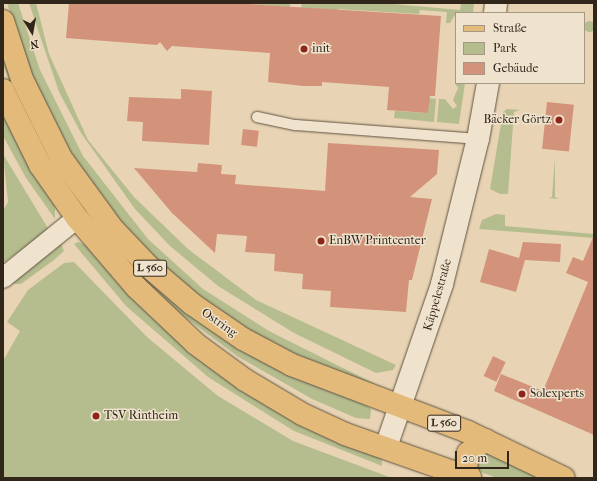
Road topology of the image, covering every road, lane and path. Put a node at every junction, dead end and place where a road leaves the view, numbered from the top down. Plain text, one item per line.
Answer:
1 (3, 21) edge
2 (488, 84) edge
3 (3, 90) edge
4 (257, 117) dead end
5 (478, 139) junction
6 (77, 218) junction
7 (3, 278) edge
8 (402, 408) junction
9 (486, 440) junction
10 (386, 448) junction
11 (470, 478) edge
12 (564, 478) edge

1 - 8 main road, Ostring / L 560
2 - 5 street, Käppelestraße
3 - 6 main road, L 560
4 - 5 lane
5 - 8 street, Käppelestraße
6 - 7 street
6 - 10 main road, L 560
8 - 9 main road, Ostring / L 560
8 - 10 street, Käppelestraße
9 - 11 main road
9 - 12 main road, Ostring / L 560
10 - 11 main road, L 560

